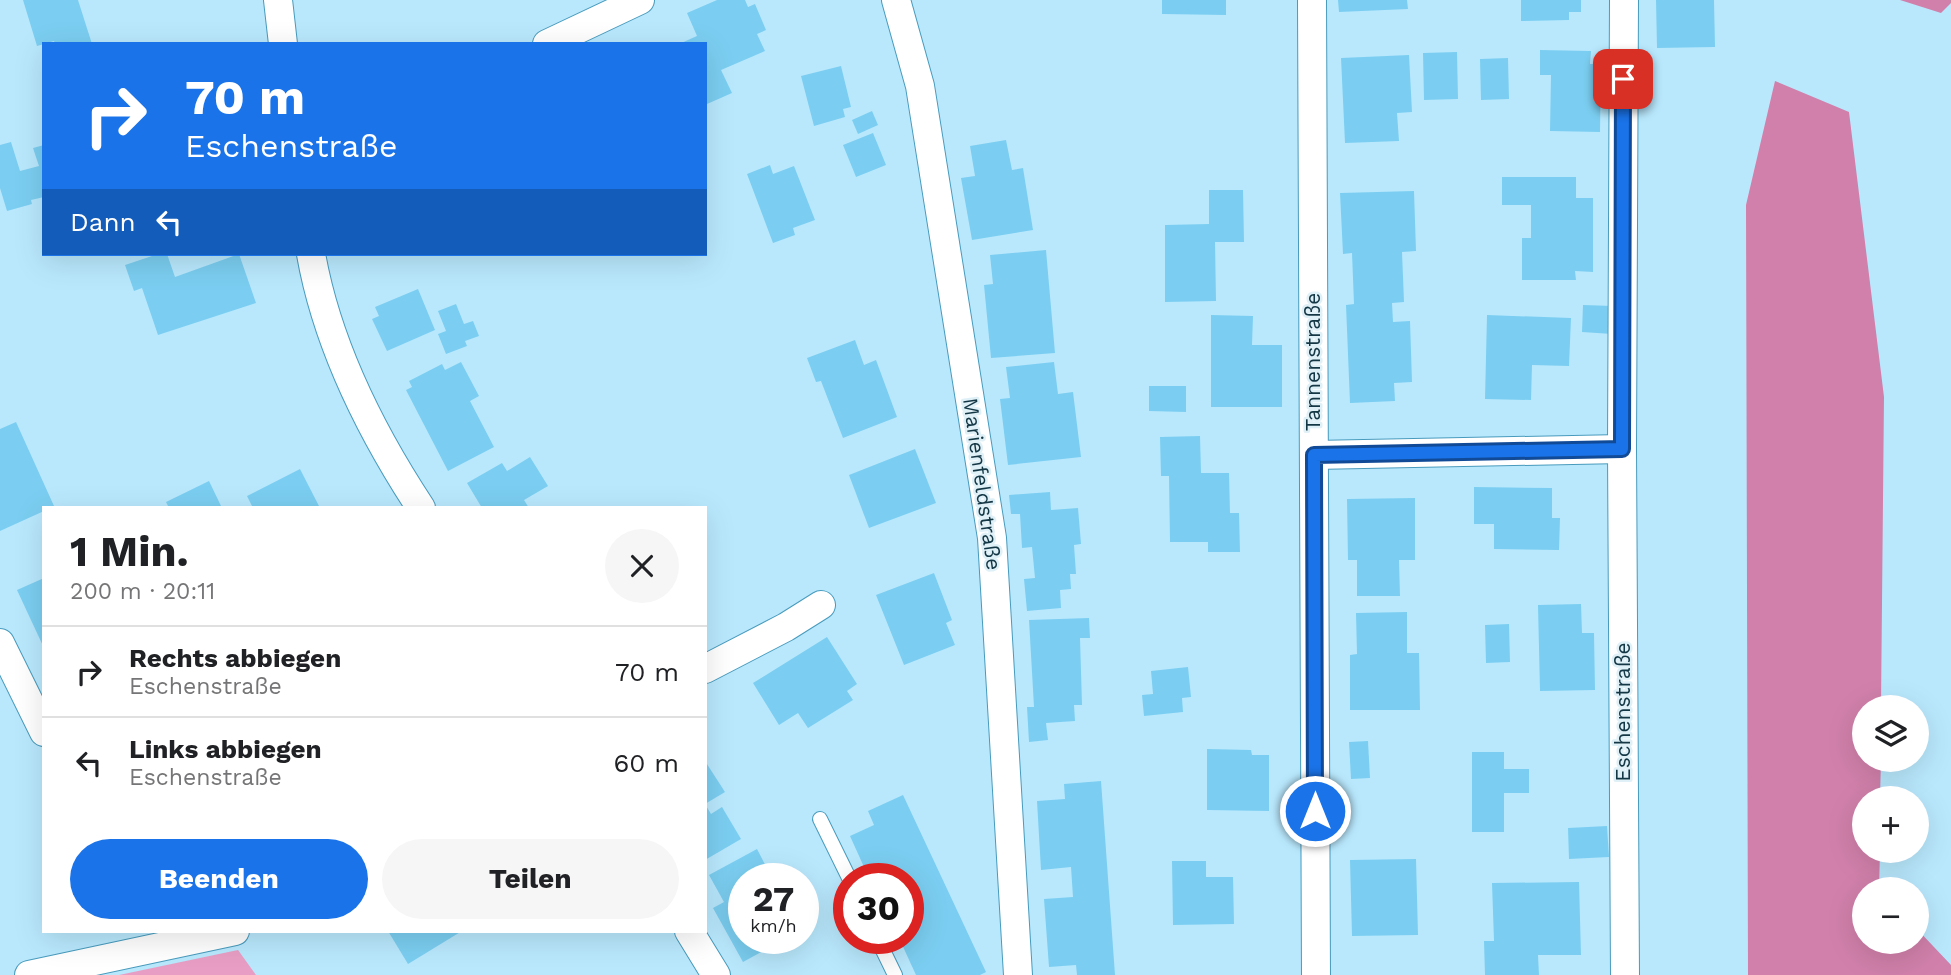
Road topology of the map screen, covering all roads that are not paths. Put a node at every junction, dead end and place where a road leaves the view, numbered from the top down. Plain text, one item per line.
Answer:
1 (278, 0) edge
2 (640, 0) edge
3 (896, 0) edge
4 (1312, 0) edge
5 (1624, 0) edge
6 (283, 42) edge
7 (551, 42) edge
8 (312, 256) edge
9 (1622, 449) junction
10 (1314, 455) junction
11 (420, 506) edge
12 (821, 605) dead end
13 (0, 643) edge
14 (707, 668) edge
15 (42, 728) edge
16 (820, 819) dead end
17 (842, 863) edge
18 (214, 933) edge
19 (690, 933) edge
20 (142, 940) edge
21 (885, 954) edge
22 (29, 975) edge
23 (716, 975) edge
24 (895, 975) edge
25 (1018, 975) edge
26 (1316, 975) edge
27 (1625, 975) edge

1 - 6 street
2 - 7 street
3 - 25 street, Marienfeldstraße
4 - 10 street, Tannenstraße
5 - 9 street, Eschenstraße
8 - 11 street
9 - 10 street
9 - 27 street, Eschenstraße
10 - 26 street, Tannenstraße
12 - 14 street
13 - 15 street
16 - 17 lane
18 - 20 street
19 - 23 street
20 - 22 street
21 - 24 lane

